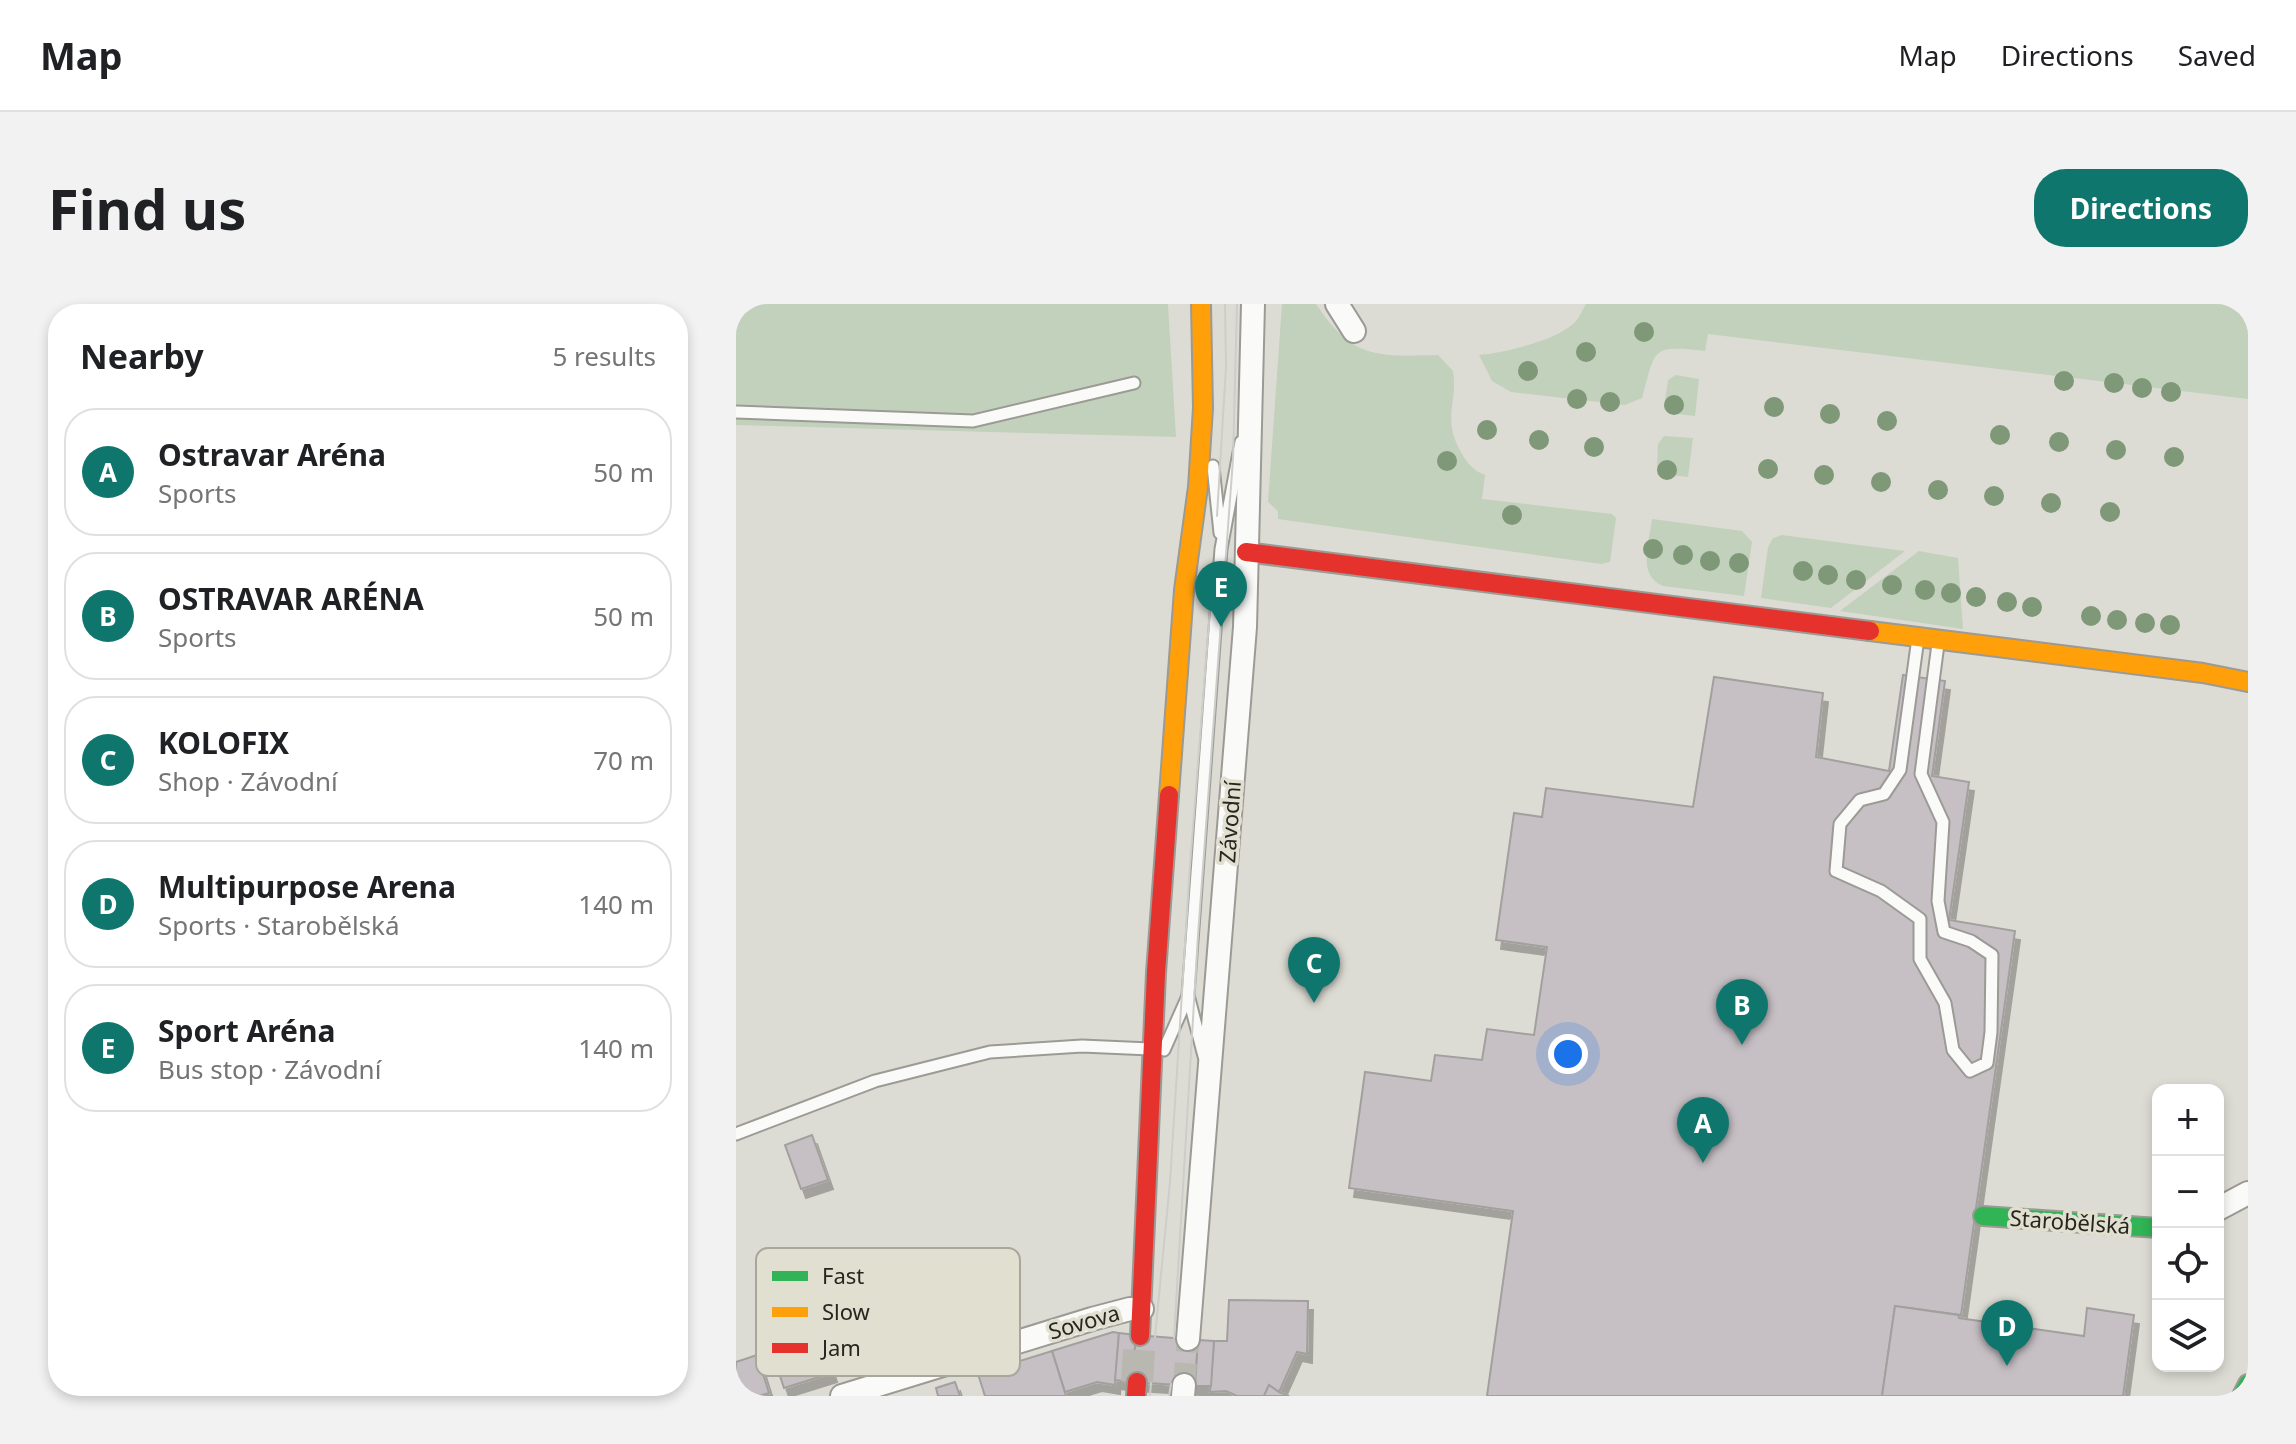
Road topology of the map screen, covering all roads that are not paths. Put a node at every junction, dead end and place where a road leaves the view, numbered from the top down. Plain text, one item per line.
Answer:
1 (1201, 304) edge
2 (1253, 304) edge
3 (1337, 304) edge
4 (1354, 331) dead end
5 (1203, 381) junction
6 (1134, 383) dead end
7 (1251, 391) junction
8 (736, 412) edge
9 (1221, 549) junction
10 (1246, 552) junction
11 (1918, 637) junction
12 (1939, 640) junction
13 (2248, 682) edge
14 (1188, 995) junction
15 (1152, 1049) junction
16 (1152, 1076) junction
17 (1210, 1080) junction
18 (736, 1134) edge
19 (2248, 1193) edge
20 (2224, 1206) edge
21 (1983, 1216) dead end
22 (2152, 1228) edge
23 (1142, 1309) junction
24 (1140, 1336) tunnel mouth
25 (1188, 1339) tunnel mouth
26 (1020, 1341) edge
27 (907, 1376) edge
28 (2248, 1384) edge
29 (842, 1396) edge
30 (2242, 1396) edge

1 - 5 street
2 - 7 street, Závodní
3 - 4 street
5 - 9 lane
5 - 15 street
6 - 8 lane
7 - 9 lane
7 - 10 street, Závodní
9 - 14 lane
10 - 11 street
10 - 17 street, Závodní
11 - 12 street
11 - 12 lane
12 - 13 street
14 - 16 lane
14 - 17 lane
15 - 16 street
15 - 18 lane
16 - 23 street
17 - 25 street, Závodní
19 - 20 street
21 - 22 street, Starobělská
23 - 24 street
23 - 26 street, Sovova
27 - 29 street, Sovova
28 - 30 street

